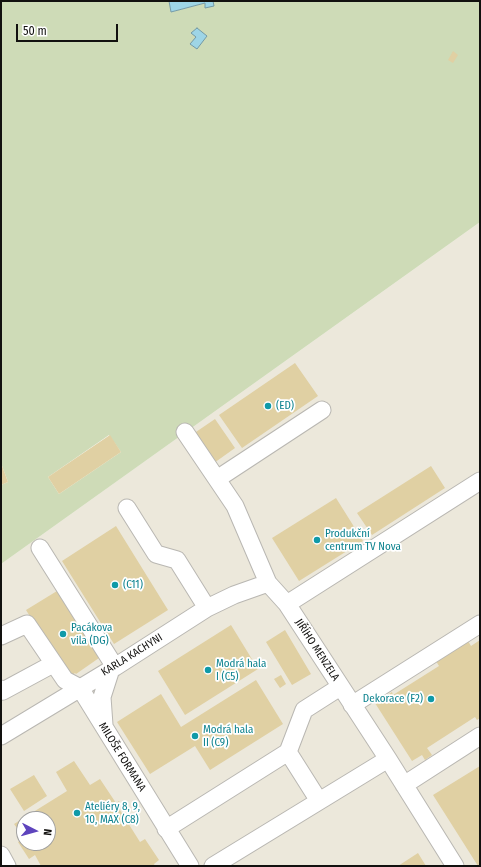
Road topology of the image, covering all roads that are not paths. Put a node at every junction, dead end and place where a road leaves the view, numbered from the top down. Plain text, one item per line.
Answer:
1 (322, 410) dead end
2 (185, 432) dead end
3 (217, 479) junction
4 (479, 483) edge
5 (128, 508) dead end
6 (40, 548) dead end
7 (268, 584) junction
8 (287, 604) junction
9 (207, 608) junction
10 (480, 624) edge
11 (1, 636) edge
12 (53, 664) junction
13 (113, 668) junction
14 (340, 687) junction
15 (80, 688) junction
16 (1, 689) edge
17 (352, 704) junction
18 (104, 727) junction
19 (1, 736) edge
20 (480, 736) edge
21 (288, 752) junction
22 (388, 759) junction
23 (404, 785) junction
24 (319, 801) junction
25 (166, 829) junction
26 (1, 855) edge
27 (8, 866) edge
28 (190, 866) edge
29 (213, 866) edge
30 (455, 866) edge

1 - 3 lane
2 - 3 lane, JIŘÍHO MENZELA
3 - 7 lane, JIŘÍHO MENZELA
4 - 8 lane
5 - 9 lane
6 - 13 lane
7 - 8 lane, JIŘÍHO MENZELA
7 - 9 lane, KARLA KACHYNI
8 - 14 lane, JIŘÍHO MENZELA
9 - 13 lane, KARLA KACHYNI
10 - 17 lane
11 - 12 lane
12 - 15 lane
12 - 16 lane
13 - 15 lane, KARLA KACHYNI
13 - 18 lane
14 - 17 lane, JIŘÍHO MENZELA
14 - 21 lane
15 - 18 lane, MILOŠE FORMANA
15 - 19 lane, KARLA KACHYNI
17 - 22 lane, JIŘÍHO MENZELA
18 - 25 lane, MILOŠE FORMANA
20 - 23 lane
21 - 24 lane
21 - 25 lane
22 - 23 lane, JIŘÍHO MENZELA
22 - 24 lane
23 - 30 lane, JIŘÍHO MENZELA
24 - 29 lane
25 - 28 lane, MILOŠE FORMANA
26 - 27 lane

